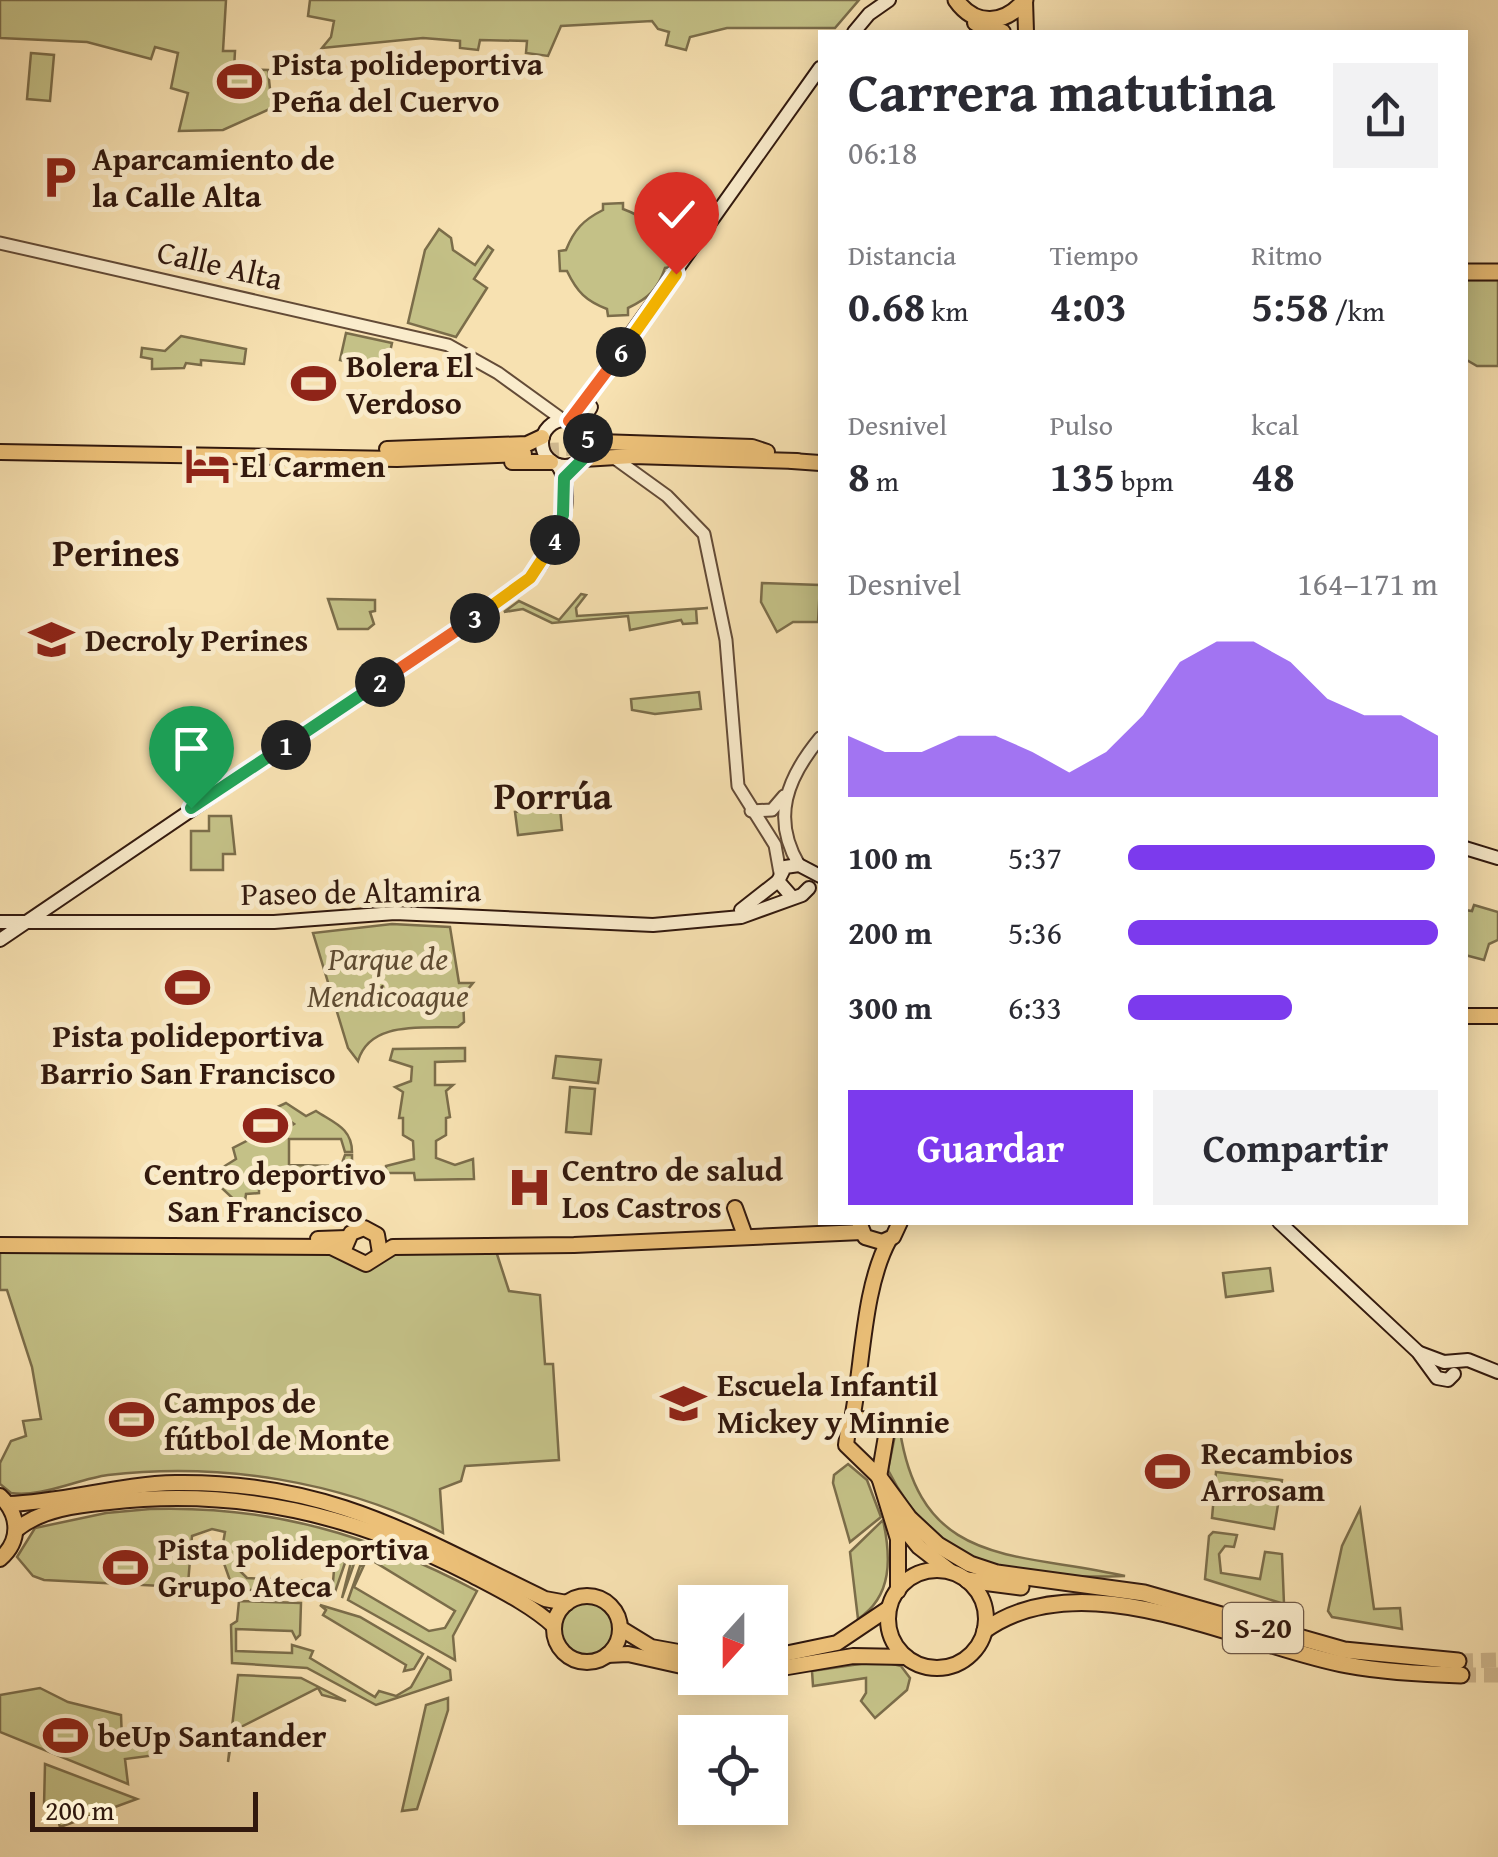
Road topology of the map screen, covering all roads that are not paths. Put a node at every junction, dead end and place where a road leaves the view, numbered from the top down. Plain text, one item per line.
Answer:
1 (876, 0) edge
2 (889, 0) edge
3 (1022, 1) edge
4 (955, 2) edge
5 (983, 22) junction
6 (847, 30) edge
7 (856, 30) edge
8 (1001, 30) edge
9 (1024, 30) edge
10 (818, 71) edge
11 (818, 85) edge
12 (0, 244) edge
13 (1468, 272) edge
14 (1498, 272) edge
15 (427, 340) junction
16 (469, 354) junction
17 (566, 417) junction
18 (586, 433) junction
19 (542, 437) junction
20 (0, 443) edge
21 (0, 452) edge
22 (767, 452) junction
23 (524, 453) tunnel mouth
24 (818, 453) edge
25 (392, 454) junction
26 (612, 457) junction
27 (797, 461) junction
28 (818, 463) edge
29 (566, 466) junction
30 (818, 741) edge
31 (786, 792) junction
32 (751, 811) junction
33 (1468, 849) edge
34 (1498, 858) edge
35 (809, 870) edge
36 (783, 885) junction
37 (815, 888) edge
38 (60, 896) junction
39 (46, 914) junction
40 (714, 919) junction
41 (0, 922) edge
42 (24, 922) junction
43 (69, 923) junction
44 (0, 941) edge
45 (1498, 1007) edge
46 (1468, 1008) edge
47 (1468, 1016) edge
48 (1498, 1016) edge
49 (735, 1208) dead end
50 (898, 1225) edge
51 (1282, 1225) edge
52 (861, 1229) edge
53 (744, 1233) junction
54 (888, 1240) junction
55 (0, 1241) edge
56 (347, 1245) junction
57 (380, 1246) junction
58 (880, 1258) junction
59 (1494, 1370) edge
60 (858, 1391) junction
61 (870, 1419) junction
62 (851, 1424) junction
63 (883, 1450) junction
64 (858, 1458) junction
65 (879, 1477) junction
66 (4, 1500) edge
67 (892, 1511) junction
68 (16, 1530) junction
69 (0, 1559) edge
70 (951, 1572) junction
71 (967, 1580) junction
72 (1070, 1584) junction
73 (898, 1591) junction
74 (567, 1603) junction
75 (890, 1608) junction
76 (554, 1626) junction
77 (620, 1628) junction
78 (985, 1630) junction
79 (678, 1652) edge
80 (788, 1653) edge
81 (607, 1655) junction
82 (906, 1658) junction
83 (678, 1665) edge
84 (788, 1667) edge

1 - 6 main road
2 - 7 main road
3 - 4 highway
3 - 5 highway
3 - 9 main road
4 - 5 highway
5 - 8 main road
10 - 17 main road
11 - 18 main road
12 - 15 street, Calle Alta
13 - 14 highway
15 - 16 street, Calle Alta
15 - 16 street
16 - 17 street, Calle Alta
17 - 18 main road
17 - 19 main road
18 - 22 main road
18 - 29 main road
19 - 25 main road
19 - 29 main road
20 - 25 main road
21 - 25 main road
22 - 24 main road
22 - 27 main road
23 - 25 main road
25 - 29 main road
26 - 27 main road
26 - 29 main road
26 - 32 street
27 - 28 main road
29 - 38 main road
30 - 31 street
31 - 32 street
31 - 35 street
32 - 36 street
33 - 34 main road
35 - 36 main road
35 - 37 main road
36 - 37 main road
36 - 40 main road, Paseo de Altamira
36 - 40 main road, Paseo de Altamira
38 - 39 main road
38 - 43 main road
39 - 42 main road
39 - 43 main road, Paseo de Altamira
39 - 44 main road
40 - 43 main road, Paseo de Altamira
41 - 42 main road
42 - 44 main road
45 - 46 main road
47 - 48 main road
49 - 53 main road
50 - 54 main road
51 - 59 main road
52 - 53 main road
52 - 54 main road
52 - 57 main road
52 - 58 main road
53 - 57 main road
54 - 58 main road
55 - 56 main road
56 - 57 main road
56 - 57 main road
58 - 60 main road
60 - 61 main road
60 - 62 main road
61 - 62 main road
61 - 63 main road
62 - 64 main road
63 - 64 main road
63 - 65 main road
64 - 65 main road
65 - 67 main road
65 - 72 highway
66 - 68 main road
66 - 74 main road
67 - 70 main road
67 - 73 main road
68 - 69 main road
68 - 76 main road
70 - 71 main road
70 - 73 main road
71 - 72 highway, S-20
71 - 78 main road
72 - 78 highway, S-20
73 - 75 main road
74 - 76 main road
74 - 77 main road
75 - 80 main road
75 - 82 main road
76 - 81 main road
77 - 79 main road
77 - 81 main road
78 - 82 main road
81 - 83 main road
82 - 84 main road

